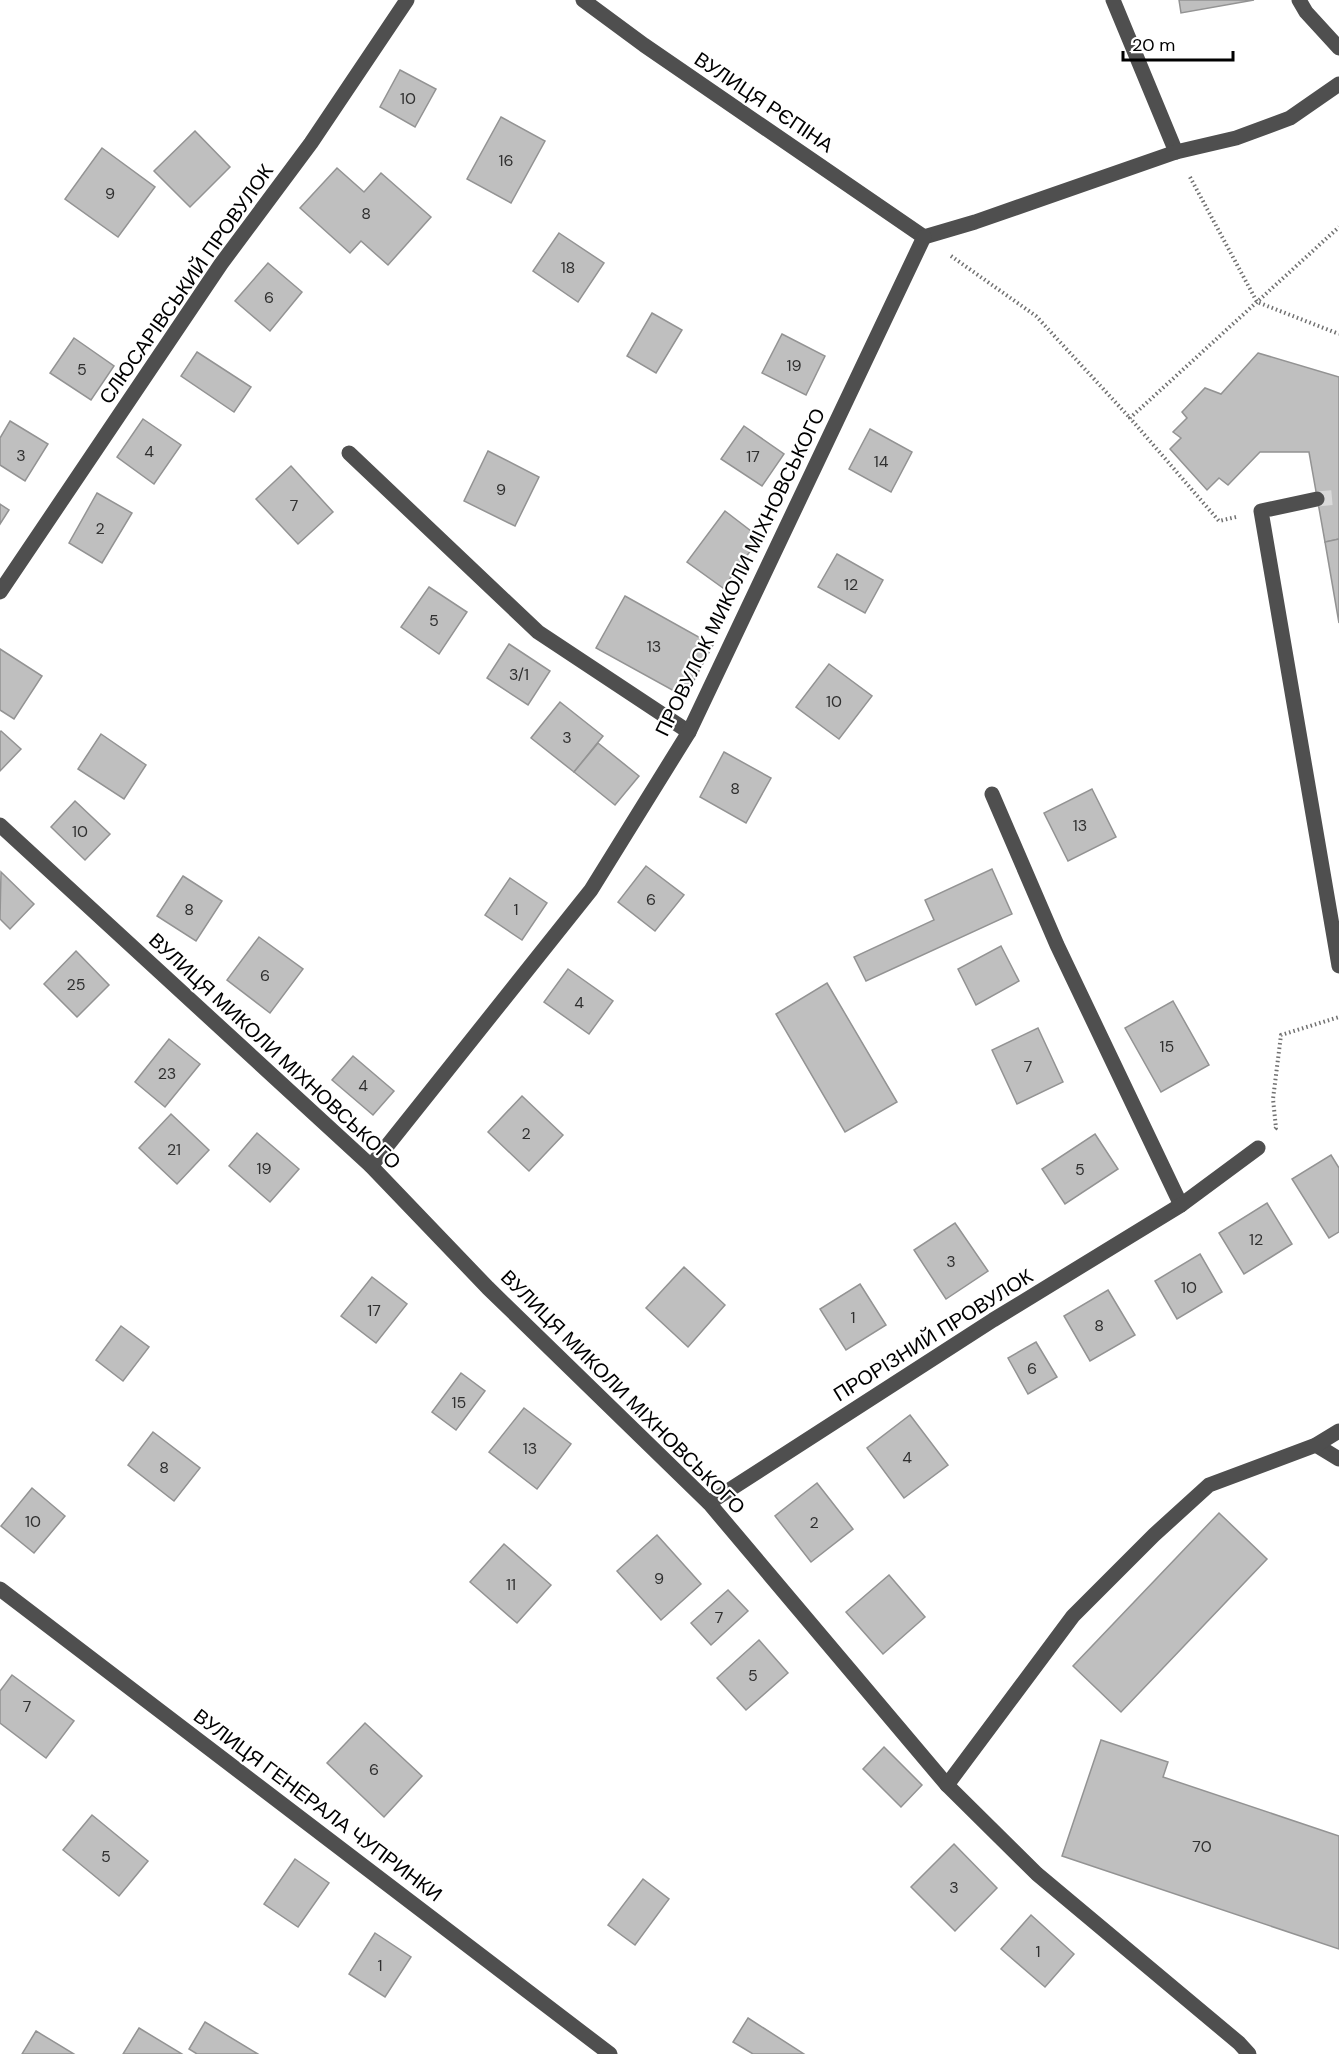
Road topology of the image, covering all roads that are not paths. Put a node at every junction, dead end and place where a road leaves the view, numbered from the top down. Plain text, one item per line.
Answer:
1 (407, 0) edge
2 (583, 0) edge
3 (1113, 0) edge
4 (1299, 0) edge
5 (1339, 48) edge
6 (1339, 84) edge
7 (1176, 152) junction
8 (924, 237) junction
9 (349, 453) dead end
10 (1317, 499) tunnel mouth
11 (0, 592) edge
12 (689, 732) junction
13 (992, 794) dead end
14 (0, 825) edge
15 (1339, 966) edge
16 (1258, 1148) dead end
17 (371, 1166) junction
18 (1181, 1204) junction
19 (1339, 1431) edge
20 (1316, 1445) junction
21 (1339, 1459) edge
22 (709, 1503) junction
23 (0, 1589) edge
24 (947, 1785) junction
25 (610, 2054) edge
26 (1249, 2054) edge

1 - 11 street, СЛЮСАРІВСЬКИЙ ПРОВУЛОК
2 - 8 street, ВУЛИЦЯ РЄПІНА
3 - 7 street
4 - 5 street
6 - 7 street
7 - 8 street
8 - 12 street, ПРОВУЛОК МИКОЛИ МІХНОВСЬКОГО
9 - 12 street
10 - 15 street
12 - 17 street, ПРОВУЛОК МИКОЛИ МІХНОВСЬКОГО
13 - 18 street
14 - 17 street, ВУЛИЦЯ МИКОЛИ МІХНОВСЬКОГО
16 - 18 street, ПРОРІЗНИЙ ПРОВУЛОК
17 - 22 street, ВУЛИЦЯ МИКОЛИ МІХНОВСЬКОГО
18 - 22 street, ПРОРІЗНИЙ ПРОВУЛОК
19 - 20 street
20 - 21 street
20 - 24 street
22 - 24 street, ВУЛИЦЯ МИКОЛИ МІХНОВСЬКОГО
23 - 25 street, ВУЛИЦЯ ГЕНЕРАЛА ЧУПРИНКИ
24 - 26 street, ВУЛИЦЯ МИКОЛИ МІХНОВСЬКОГО

